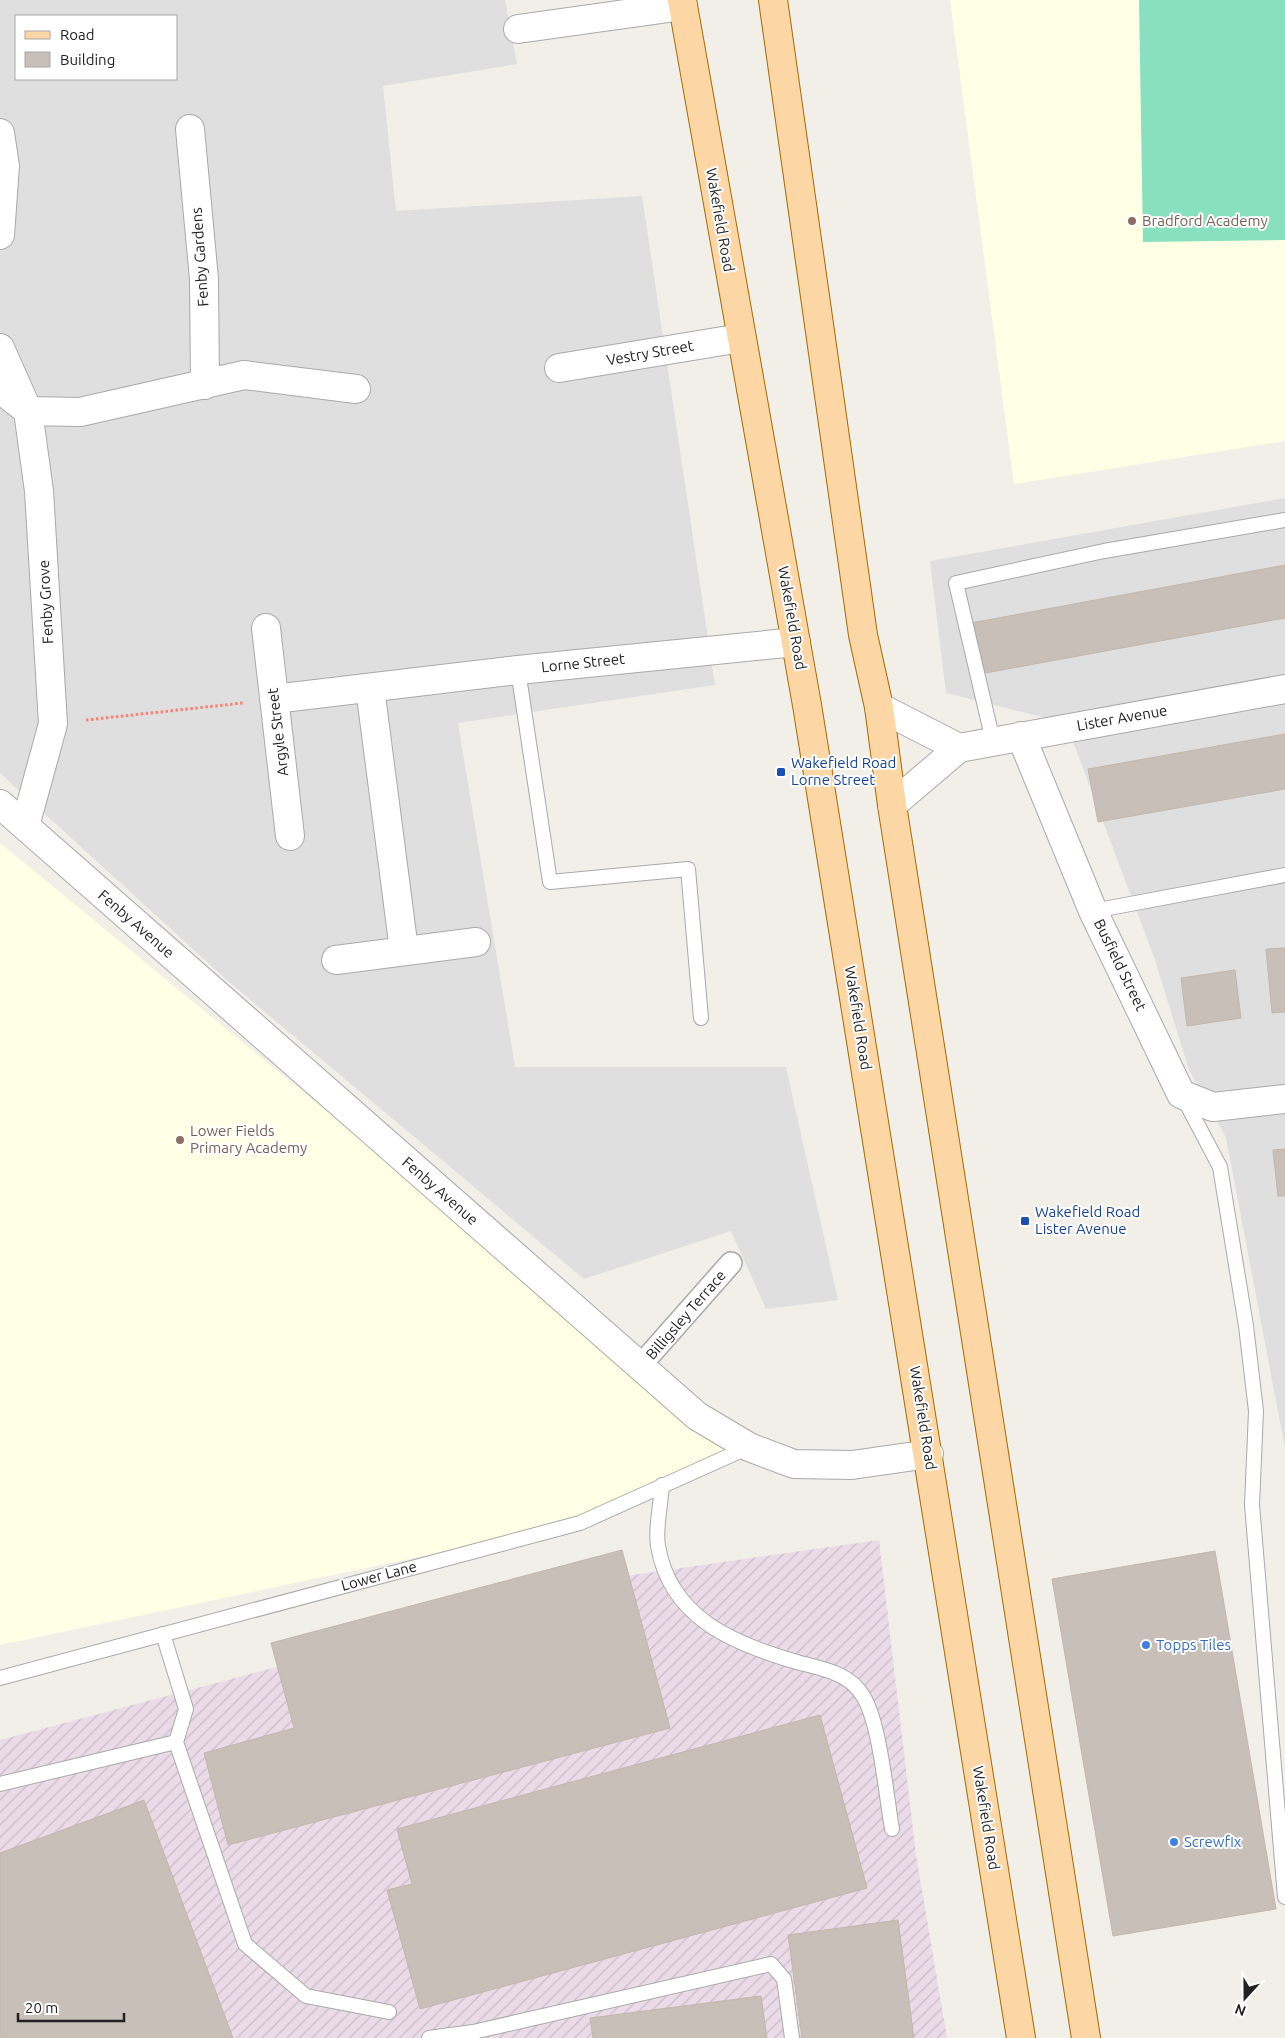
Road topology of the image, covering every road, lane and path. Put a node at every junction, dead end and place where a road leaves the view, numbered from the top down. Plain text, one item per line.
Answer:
1 (773, 0) edge
2 (683, 3) edge
3 (518, 29) dead end
4 (190, 129) dead end
5 (0, 133) edge
6 (0, 235) edge
7 (741, 338) junction
8 (0, 348) edge
9 (559, 368) dead end
10 (205, 385) junction
11 (0, 389) edge
12 (356, 389) dead end
13 (28, 411) junction
14 (1285, 520) edge
15 (266, 628) dead end
16 (796, 642) junction
17 (518, 670) junction
18 (370, 688) junction
19 (1285, 689) edge
20 (274, 699) junction
21 (879, 707) junction
22 (53, 724) junction
23 (1021, 736) junction
24 (993, 741) junction
25 (959, 748) junction
26 (0, 804) edge
27 (892, 805) junction
28 (25, 826) junction
29 (290, 836) dead end
30 (1285, 875) edge
31 (1093, 911) junction
32 (476, 942) dead end
33 (404, 950) junction
34 (336, 960) dead end
35 (701, 1018) dead end
36 (1181, 1094) junction
37 (1285, 1099) edge
38 (731, 1263) dead end
39 (640, 1366) junction
40 (749, 1447) junction
41 (929, 1454) junction
42 (662, 1486) junction
43 (163, 1634) junction
44 (0, 1678) edge
45 (176, 1742) junction
46 (0, 1784) edge
47 (892, 1829) dead end
48 (1285, 1897) edge
49 (389, 2012) dead end
50 (429, 2038) edge
51 (792, 2038) edge
52 (1021, 2038) edge
53 (1086, 2038) edge

1 - 21 main road
2 - 3 street
2 - 7 main road, Wakefield Road
4 - 10 street, Fenby Gardens
5 - 6 street
7 - 9 street, Vestry Street
7 - 16 main road, Wakefield Road
8 - 13 street, Fenby Grove
10 - 12 street
10 - 13 street
11 - 13 street
13 - 22 street, Fenby Grove
14 - 24 lane
15 - 20 street, Argyle Street
16 - 17 street, Lorne Street
16 - 41 main road, Wakefield Road
17 - 18 street, Lorne Street
17 - 35 lane
18 - 20 street, Lorne Street
18 - 33 street
19 - 23 street, Lister Avenue
20 - 22 path
20 - 29 street, Argyle Street
21 - 25 street
21 - 27 main road
22 - 28 street, Fenby Grove
23 - 24 street, Lister Avenue
23 - 31 street, Busfield Street
24 - 25 street, Lister Avenue
25 - 27 street, Lister Avenue
26 - 28 street, Fenby Avenue
27 - 53 main road
28 - 39 street, Fenby Avenue
30 - 31 lane
31 - 36 street, Busfield Street
32 - 33 street
33 - 34 street
36 - 37 street
36 - 48 lane
38 - 39 street, Billigsley Terrace
39 - 40 street, Fenby Avenue
40 - 41 street, Fenby Avenue
40 - 42 lane, Lower Lane
41 - 52 main road, Wakefield Road
42 - 43 lane, Lower Lane
42 - 47 lane
43 - 44 lane, Lower Lane
43 - 45 lane
45 - 46 lane
45 - 49 lane
50 - 51 lane

